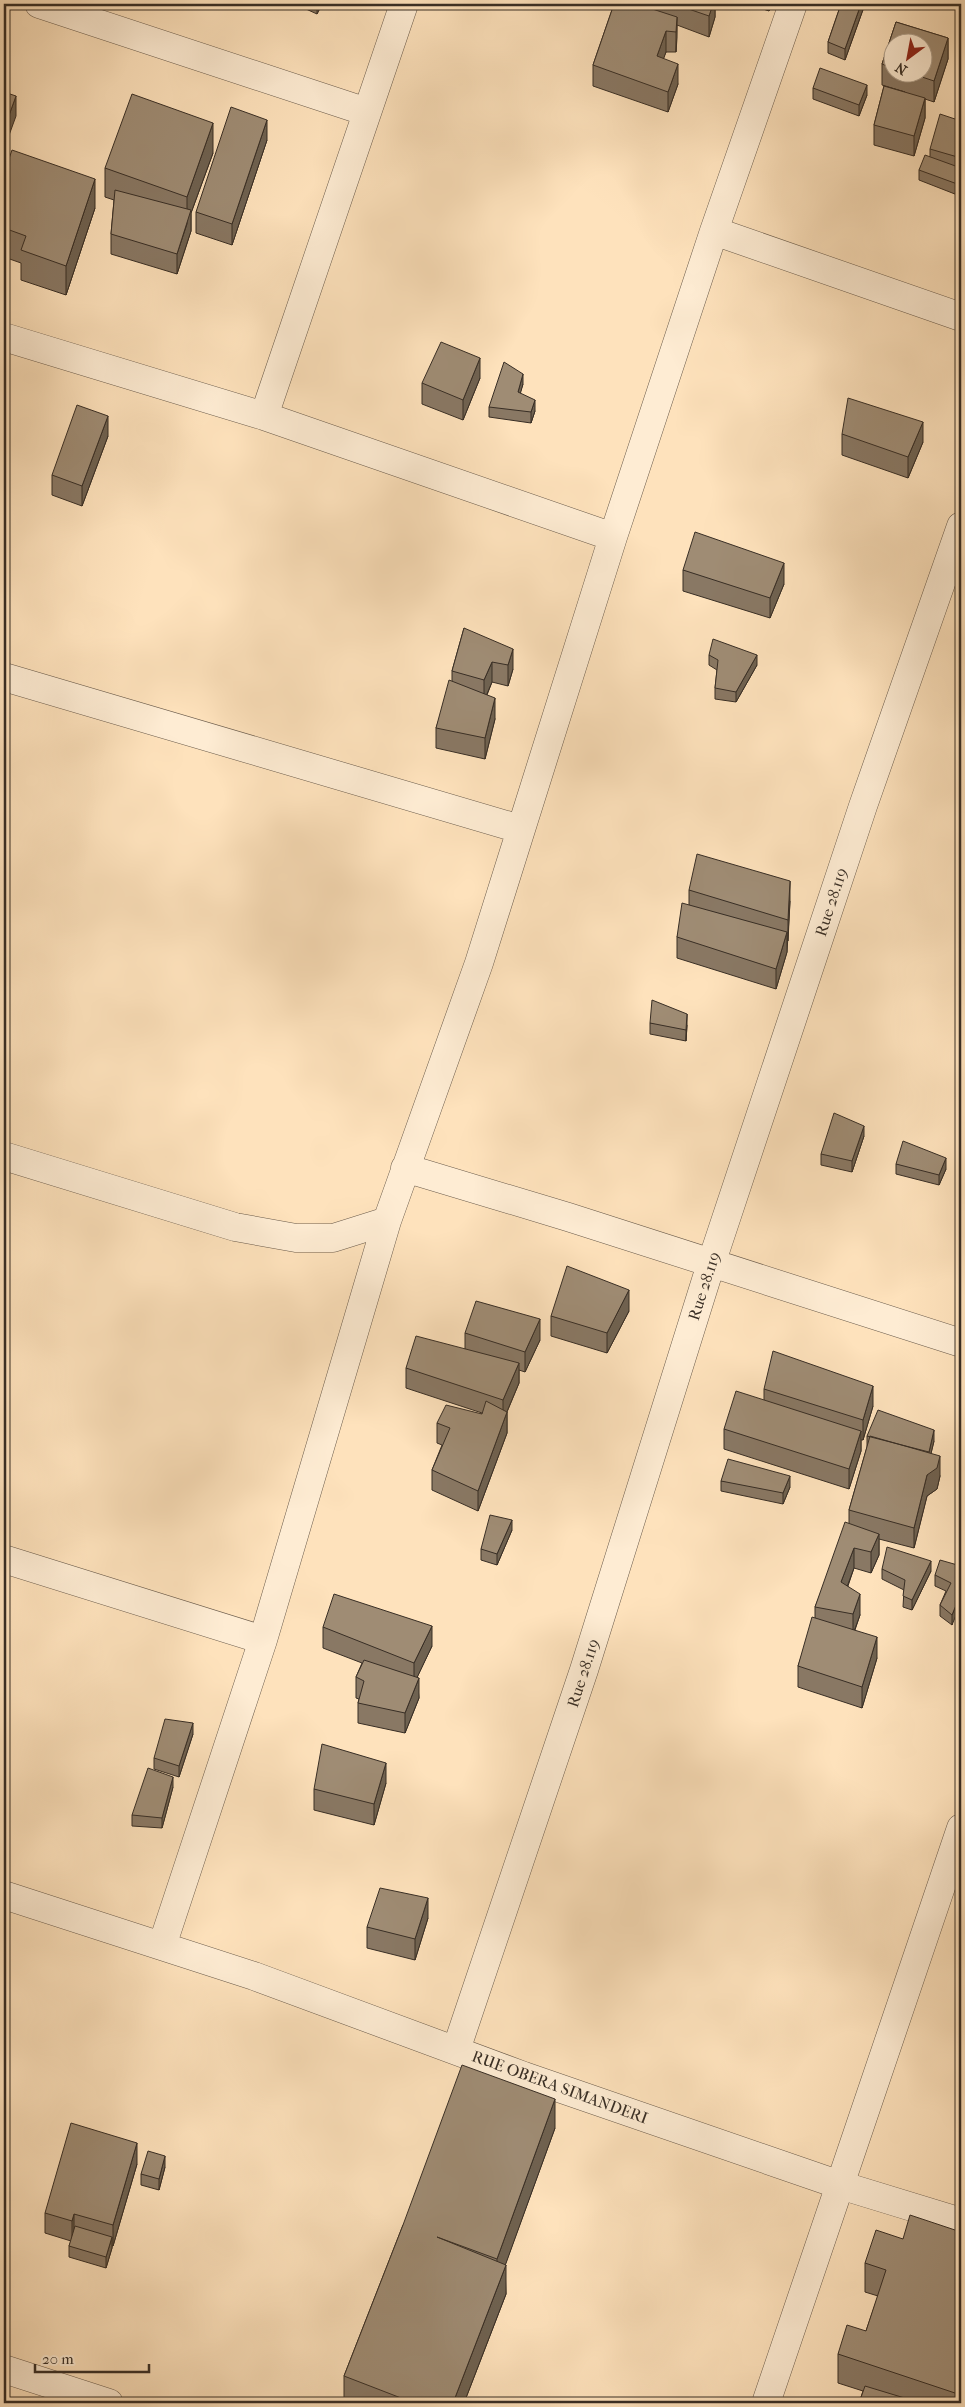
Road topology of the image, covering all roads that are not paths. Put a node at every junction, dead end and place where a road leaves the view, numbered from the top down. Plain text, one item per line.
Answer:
1 (39, 4) edge
2 (404, 4) edge
3 (793, 4) edge
4 (367, 112) junction
5 (714, 231) junction
6 (961, 317) edge
7 (4, 337) edge
8 (264, 416) junction
9 (961, 526) edge
10 (613, 537) junction
11 (4, 677) edge
12 (520, 829) junction
13 (4, 1156) edge
14 (405, 1168) junction
15 (388, 1221) junction
16 (711, 1264) junction
17 (961, 1343) edge
18 (4, 1559) edge
19 (264, 1640) junction
20 (961, 1828) edge
21 (4, 1895) edge
22 (162, 1946) junction
23 (456, 2050) junction
24 (840, 2185) junction
25 (961, 2222) edge
26 (4, 2369) edge
27 (106, 2403) edge
28 (766, 2403) edge

1 - 4 street
2 - 4 street
3 - 5 street
4 - 8 street
5 - 6 street
5 - 10 street
7 - 8 street
8 - 10 street
9 - 16 street, Rue 28.119
10 - 12 street
11 - 12 street
12 - 14 street
13 - 15 street
14 - 15 street
14 - 16 street
15 - 19 street
16 - 17 street
16 - 23 street, Rue 28.119
18 - 19 street
19 - 22 street
20 - 24 street
21 - 22 street
22 - 23 street, RUE OBERA SIMANDERI
23 - 24 street, RUE OBERA SIMANDERI
24 - 25 street, RUE OBERA SIMANDERI
24 - 28 street
26 - 27 street

